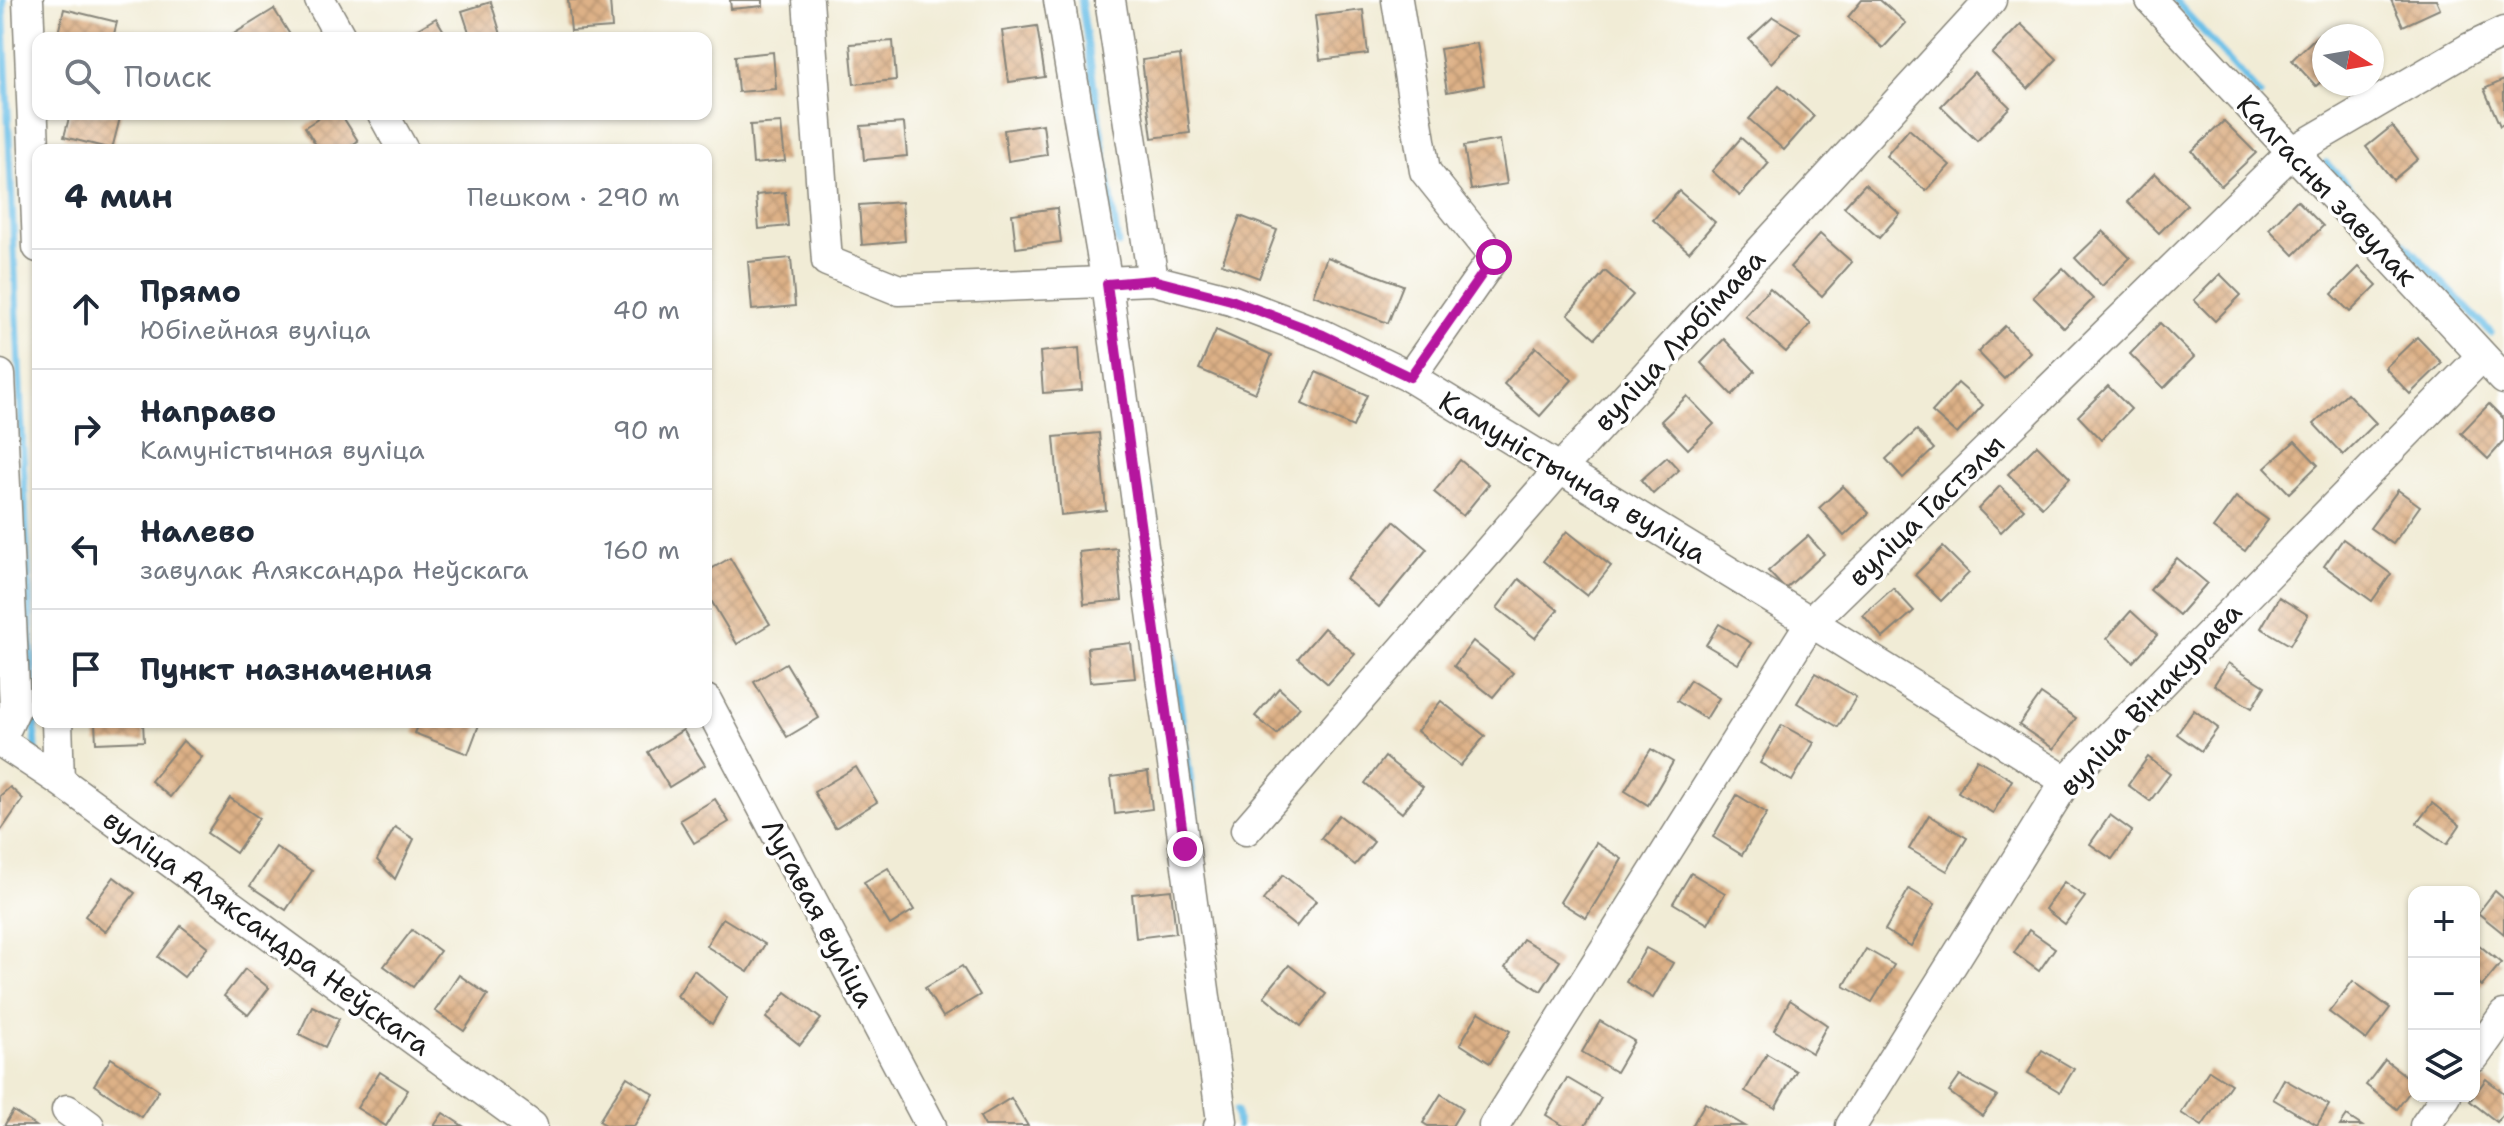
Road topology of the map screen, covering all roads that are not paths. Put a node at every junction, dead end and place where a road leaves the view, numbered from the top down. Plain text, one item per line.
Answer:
1 (28, 0) edge
2 (320, 0) edge
3 (808, 0) edge
4 (1059, 0) edge
5 (1110, 0) edge
6 (1397, 0) edge
7 (1991, 0) edge
8 (2151, 0) edge
9 (338, 32) edge
10 (2504, 32) edge
11 (32, 99) edge
12 (33, 120) edge
13 (386, 120) edge
14 (34, 144) edge
15 (400, 144) edge
16 (2292, 152) junction
17 (1153, 280) junction
18 (1107, 284) junction
19 (2481, 357) junction
20 (0, 375) edge
21 (1410, 377) junction
22 (2504, 379) edge
23 (1560, 469) junction
24 (1811, 622) junction
25 (712, 711) edge
26 (57, 728) edge
27 (0, 741) edge
28 (59, 780) junction
29 (2066, 781) junction
30 (1246, 830) dead end
31 (2504, 1015) edge
32 (2480, 1049) edge
33 (2442, 1102) edge
34 (532, 1126) edge
35 (931, 1126) edge
36 (1219, 1126) edge
37 (1494, 1126) edge
38 (1851, 1126) edge
39 (2425, 1126) edge

1 - 11 street
2 - 9 street
3 - 18 street, Камуністычная вуліца
4 - 18 street
5 - 17 street
6 - 21 street
7 - 23 street, вуліца Любімава
8 - 16 street, Калгасны завулак
10 - 16 street, вуліца Гастэлы
12 - 14 street
13 - 15 street
16 - 19 street, Калгасны завулак
16 - 24 street, вуліца Гастэлы
17 - 18 street, Камуністычная вуліца
17 - 21 street, Камуністычная вуліца
18 - 36 street
19 - 22 street, Калгасны завулак
19 - 29 street, вуліца Вінакурава
20 - 27 street
21 - 23 street, Камуністычная вуліца
23 - 24 street, Камуністычная вуліца
23 - 30 street, вуліца Любімава
24 - 29 street, Камуністычная вуліца
24 - 37 street, вуліца Гастэлы
25 - 35 street, Лугавая вуліца
26 - 28 street
27 - 28 street, вуліца Аляксандра Неўскага
28 - 34 street, вуліца Аляксандра Неўскага
29 - 38 street, вуліца Вінакурава
31 - 32 street
33 - 39 street

